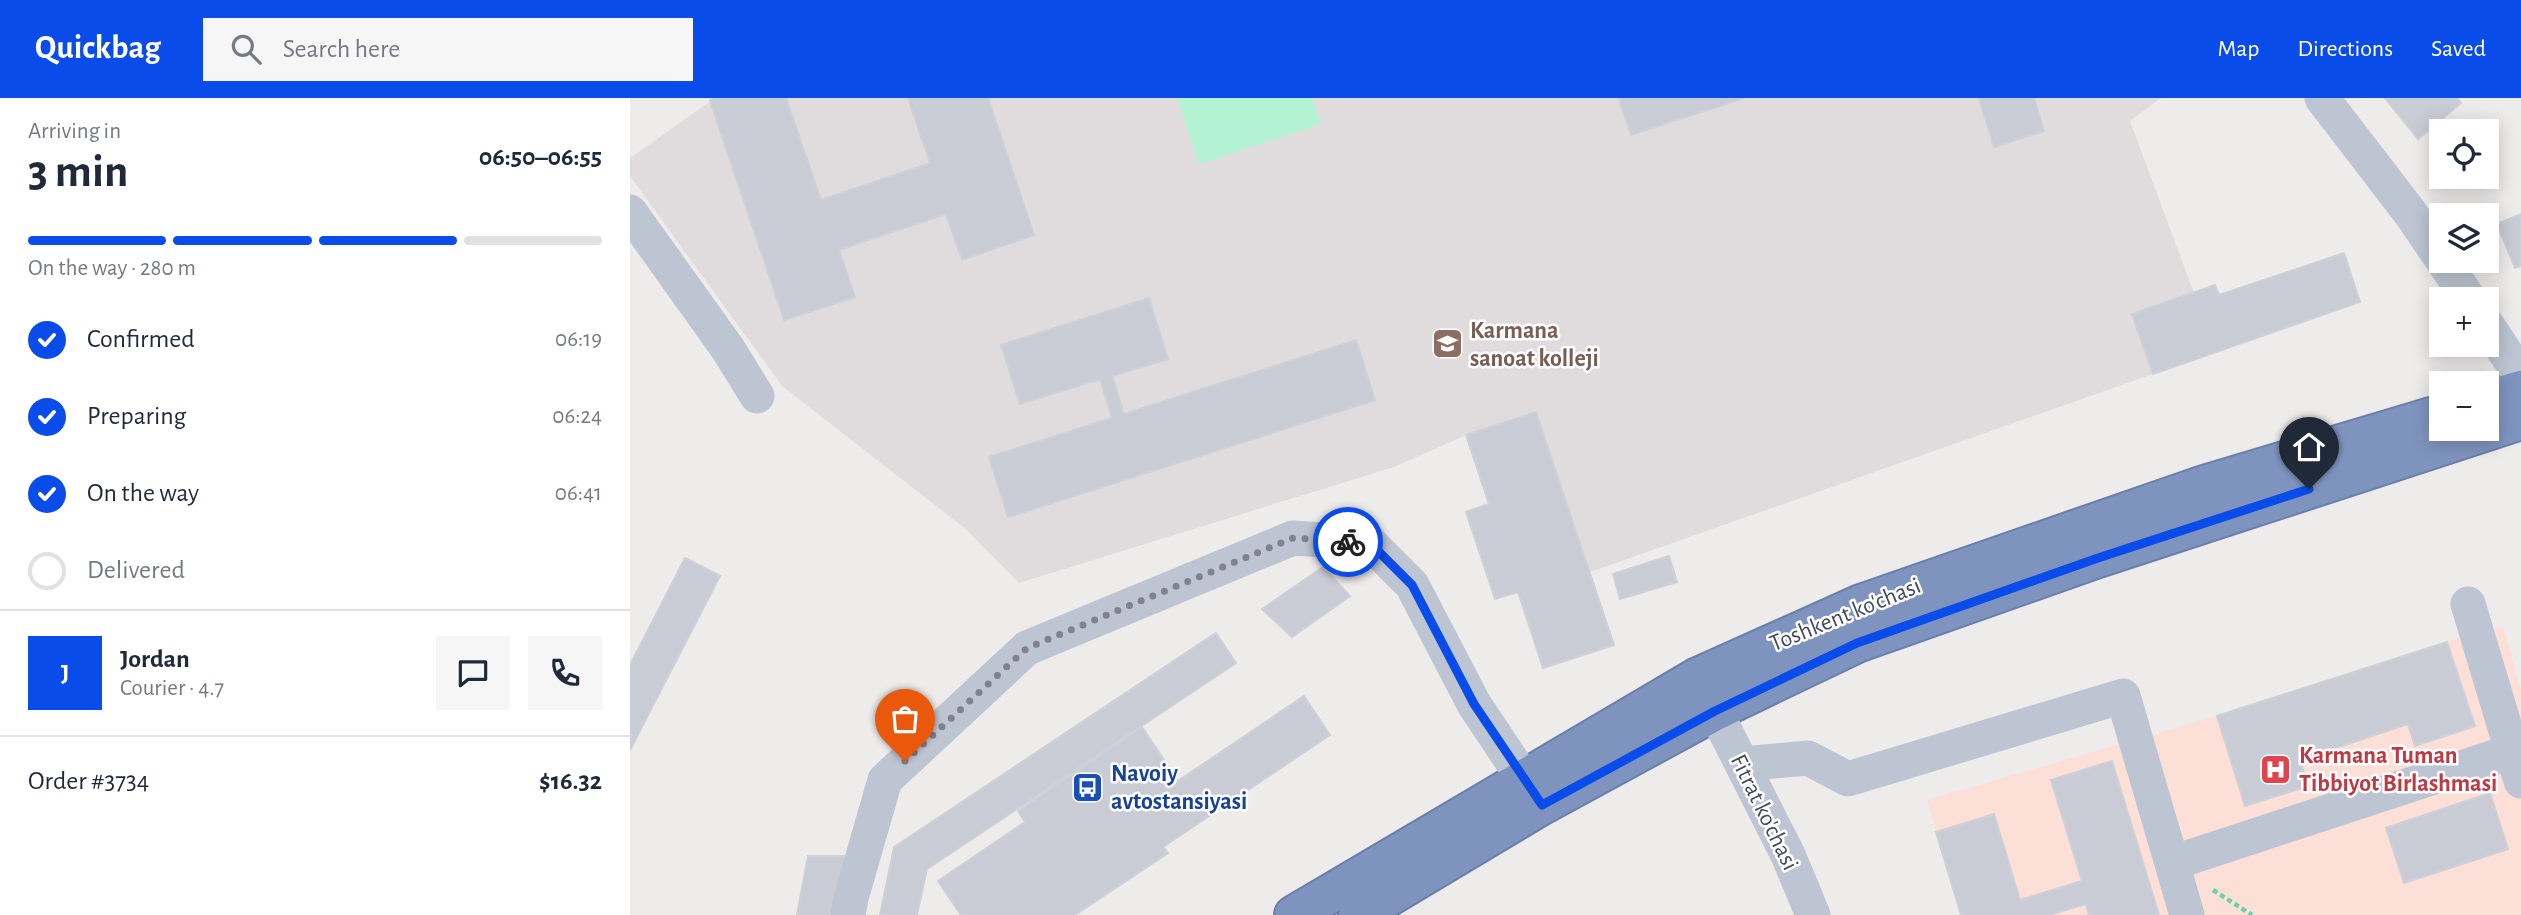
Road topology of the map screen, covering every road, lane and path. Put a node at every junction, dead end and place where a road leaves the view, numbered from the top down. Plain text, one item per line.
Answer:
1 (2322, 98) edge
2 (630, 212) edge
3 (2429, 240) edge
4 (2499, 343) edge
5 (2521, 376) edge
6 (2521, 390) edge
7 (757, 396) dead end
8 (2499, 396) edge
9 (2429, 418) edge
10 (2521, 420) edge
11 (2468, 604) dead end
12 (1715, 711) junction
13 (1742, 764) junction
14 (2517, 766) edge
15 (1533, 791) junction
16 (2172, 863) junction
17 (848, 915) edge
18 (1294, 915) edge
19 (1358, 915) edge
20 (1813, 915) edge
21 (2187, 915) edge

1 - 3 street
2 - 7 street
4 - 5 street
6 - 8 highway
9 - 15 highway, Toshkent ko'chasi
10 - 12 highway, Toshkent ko'chasi
11 - 14 street
12 - 13 street, Fitrat ko'chasi
12 - 15 highway, Toshkent ko'chasi
13 - 16 street
13 - 20 street, Fitrat ko'chasi
14 - 16 street
15 - 17 street
15 - 18 highway, Toshkent ko'chasi
15 - 19 highway, Toshkent ko'chasi
16 - 21 street

